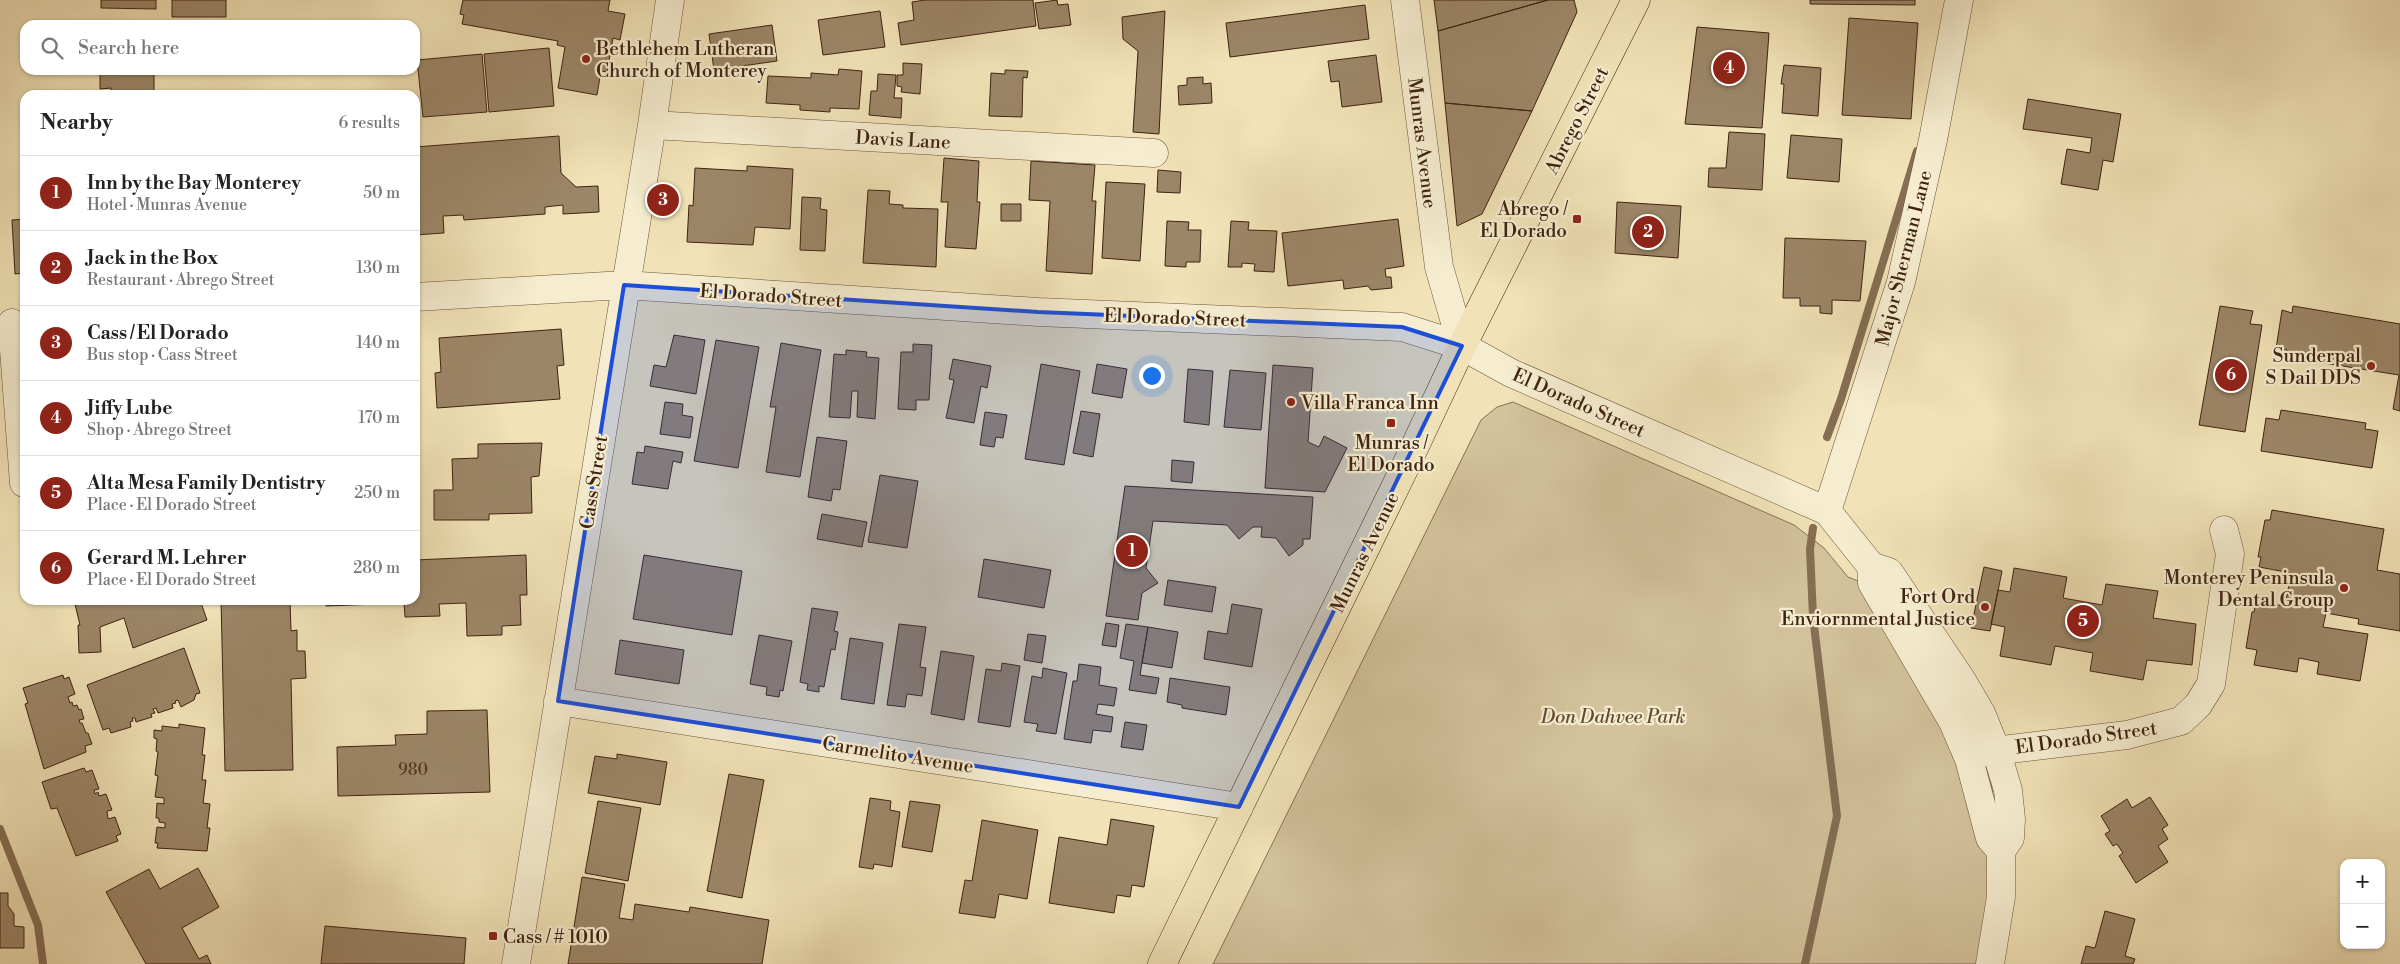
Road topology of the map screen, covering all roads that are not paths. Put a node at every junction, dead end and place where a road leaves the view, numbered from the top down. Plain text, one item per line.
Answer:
1 (670, 0) edge
2 (1406, 0) edge
3 (1636, 0) edge
4 (1959, 0) edge
5 (652, 125) junction
6 (1154, 153) dead end
7 (624, 285) junction
8 (420, 296) edge
9 (12, 323) edge
10 (1462, 346) junction
11 (20, 429) edge
12 (1827, 511) junction
13 (2224, 530) dead end
14 (1871, 566) junction
15 (1934, 688) junction
16 (558, 702) junction
17 (1996, 750) junction
18 (1239, 807) junction
19 (2002, 851) junction
20 (516, 964) edge
21 (1162, 964) edge
22 (1990, 964) edge

1 - 5 street, Cass Street
2 - 10 street, Munras Avenue
3 - 10 main road, Abrego Street
4 - 12 street, Major Sherman Lane
5 - 6 street, Davis Lane
5 - 7 street, Cass Street
7 - 8 street, El Dorado Street
7 - 10 street, El Dorado Street
7 - 16 street, Cass Street
9 - 11 street
10 - 12 street, El Dorado Street
10 - 18 main road, Munras Avenue
12 - 14 street, El Dorado Street
13 - 17 street, El Dorado Street
14 - 15 street, El Dorado Street
14 - 17 street, El Dorado Street
15 - 17 street
15 - 19 street, El Dorado Street
16 - 18 street, Carmelito Avenue
16 - 20 street, Cass Street
17 - 19 street, El Dorado Street
18 - 21 main road, Munras Avenue
19 - 22 street, El Dorado Street

